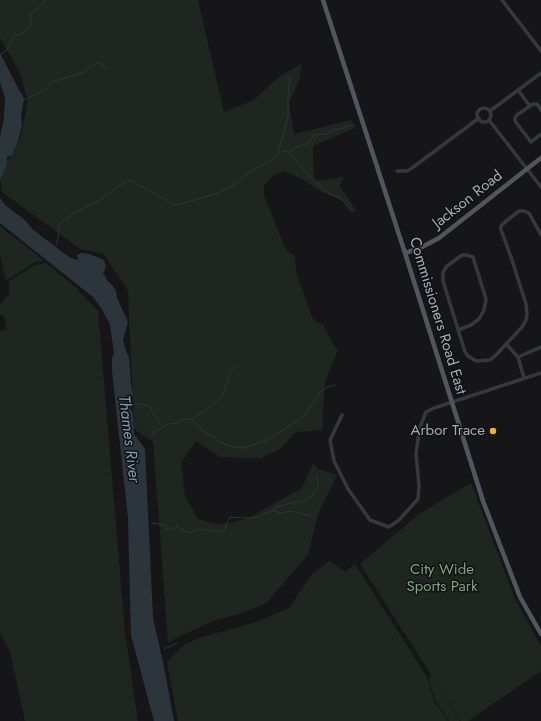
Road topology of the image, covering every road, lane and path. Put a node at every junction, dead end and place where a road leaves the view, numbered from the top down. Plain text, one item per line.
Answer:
1 (323, 0) edge
2 (502, 0) edge
3 (541, 51) edge
4 (541, 73) edge
5 (518, 90) junction
6 (529, 105) junction
7 (541, 110) edge
8 (490, 111) junction
9 (479, 118) junction
10 (489, 120) junction
11 (541, 134) edge
12 (541, 158) edge
13 (527, 169) junction
14 (396, 171) dead end
15 (541, 188) edge
16 (541, 235) edge
17 (405, 253) junction
18 (458, 330) junction
19 (506, 344) junction
20 (541, 347) edge
21 (518, 357) junction
22 (541, 373) edge
23 (524, 378) junction
24 (452, 402) junction
25 (342, 415) dead end
26 (541, 634) edge

1 - 17 main road, Commissioners Road East
2 - 3 street
4 - 5 street
5 - 6 street
5 - 8 street
6 - 7 street
6 - 11 street
8 - 9 street
8 - 10 street
9 - 10 street
9 - 14 street
10 - 13 street
12 - 13 main road, Jackson Road
13 - 15 street
13 - 17 main road, Jackson Road
16 - 19 street
17 - 24 main road, Commissioners Road East
18 - 18 street
18 - 19 street
19 - 21 street
20 - 21 street
21 - 23 street
22 - 23 street
23 - 24 street
24 - 25 street
24 - 26 main road, Commissioners Road East

